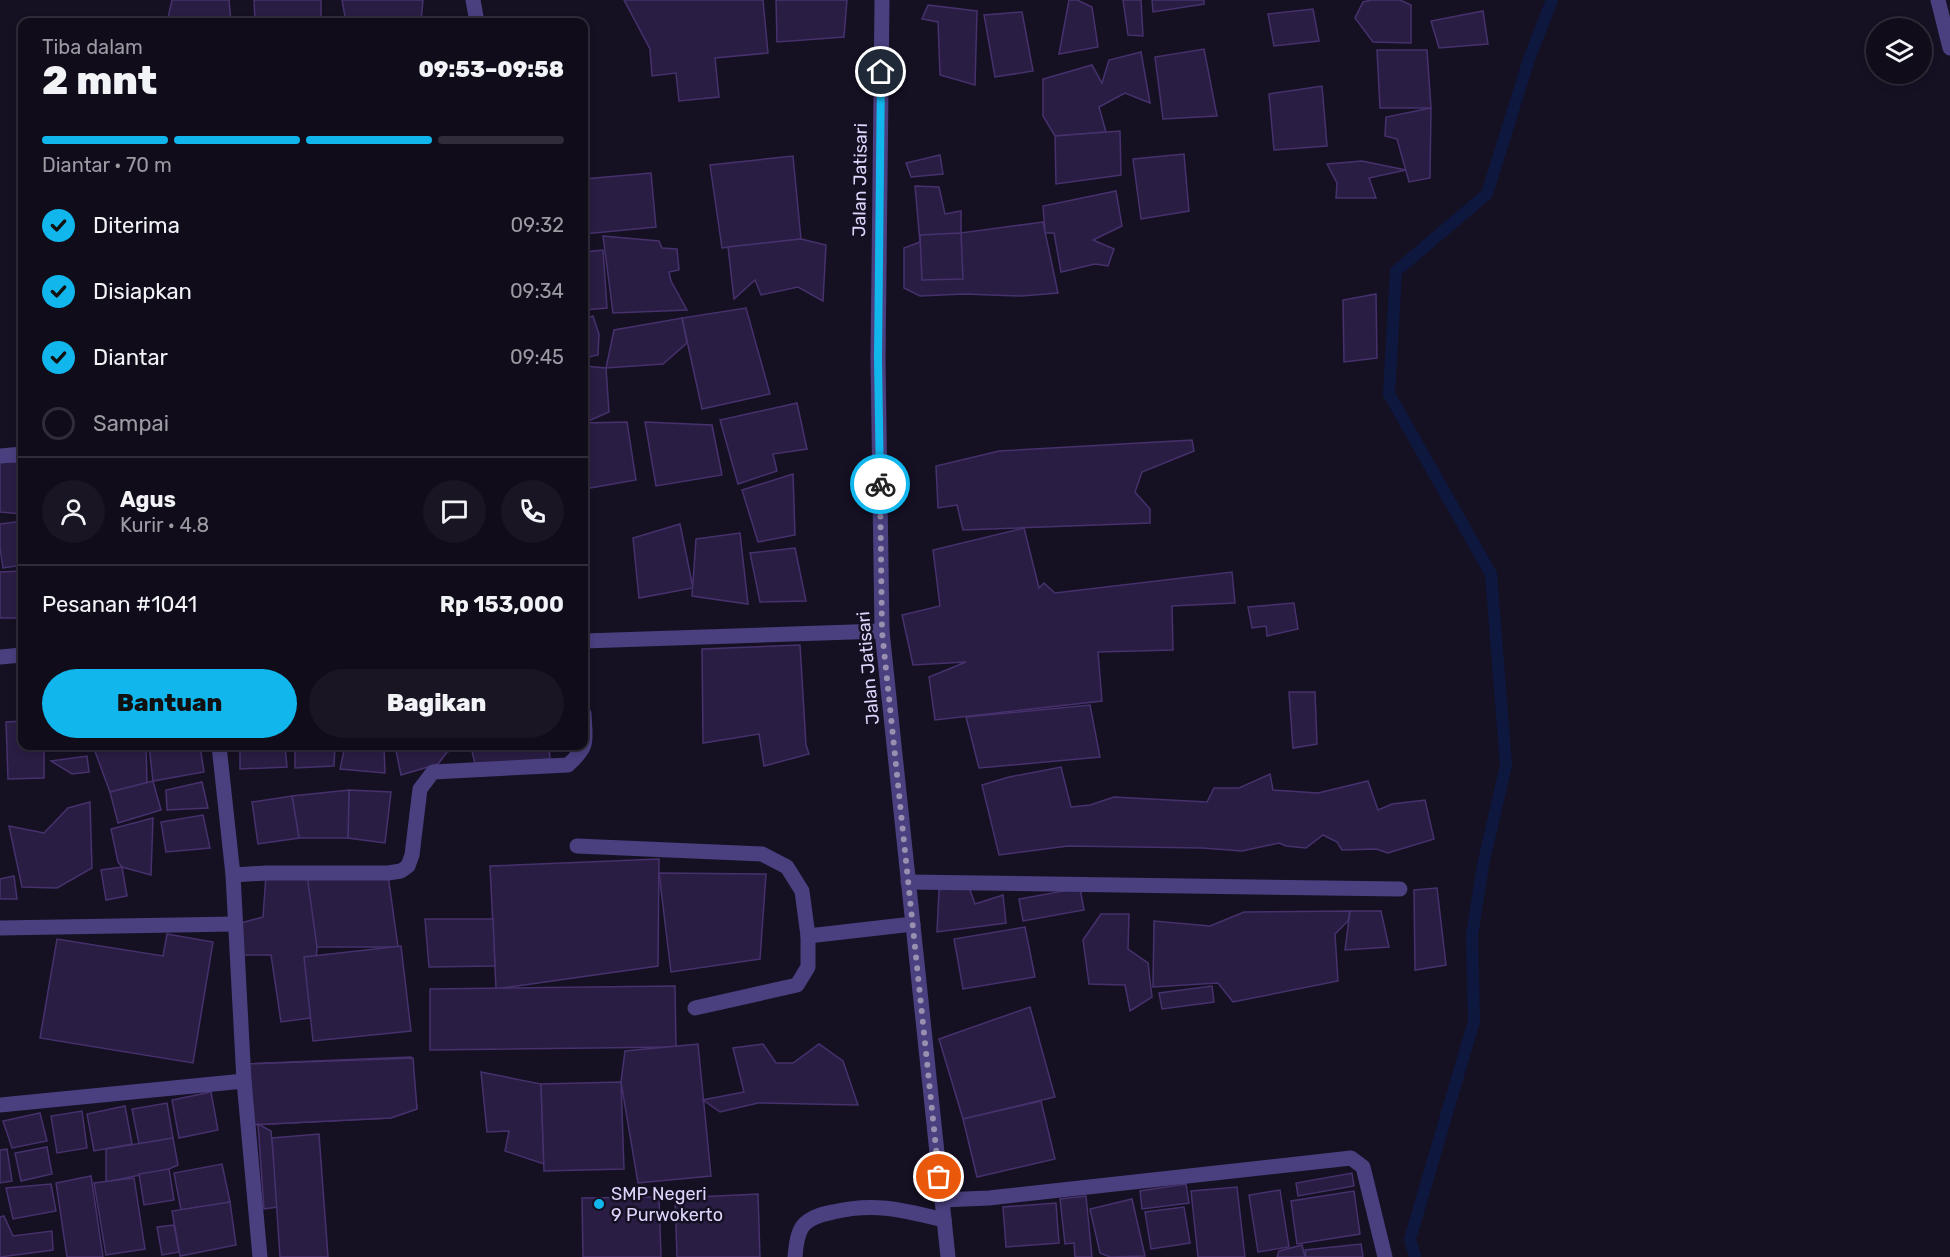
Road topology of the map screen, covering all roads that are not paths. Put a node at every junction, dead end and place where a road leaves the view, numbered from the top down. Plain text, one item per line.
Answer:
1 (473, 0) edge
2 (882, 0) edge
3 (1938, 0) edge
4 (476, 18) edge
5 (1950, 48) edge
6 (18, 454) edge
7 (0, 456) edge
8 (882, 631) junction
9 (588, 641) edge
10 (18, 655) edge
11 (0, 657) edge
12 (219, 750) edge
13 (582, 750) edge
14 (578, 846) dead end
15 (233, 874) junction
16 (908, 882) junction
17 (1400, 889) dead end
18 (235, 924) junction
19 (913, 924) junction
20 (0, 928) edge
21 (808, 936) junction
22 (695, 1008) dead end
23 (244, 1081) junction
24 (0, 1105) edge
25 (942, 1200) junction
26 (944, 1220) junction
27 (260, 1257) edge
28 (795, 1257) edge
29 (948, 1257) edge
30 (1385, 1257) edge

1 - 4 street
2 - 8 street, Jalan Jatisari
3 - 5 street
6 - 7 street
8 - 9 street
8 - 16 street, Jalan Jatisari
10 - 11 street
12 - 15 street
13 - 15 street
14 - 21 street
15 - 18 street
16 - 17 street
16 - 19 street, Jalan Jatisari
18 - 20 street
18 - 23 street
19 - 21 street
19 - 25 street, Jalan Jatisari
21 - 22 street
23 - 24 street
23 - 27 street
25 - 26 street, Jalan Jatisari
25 - 30 street
26 - 28 street
26 - 29 street, Jalan Jatisari

